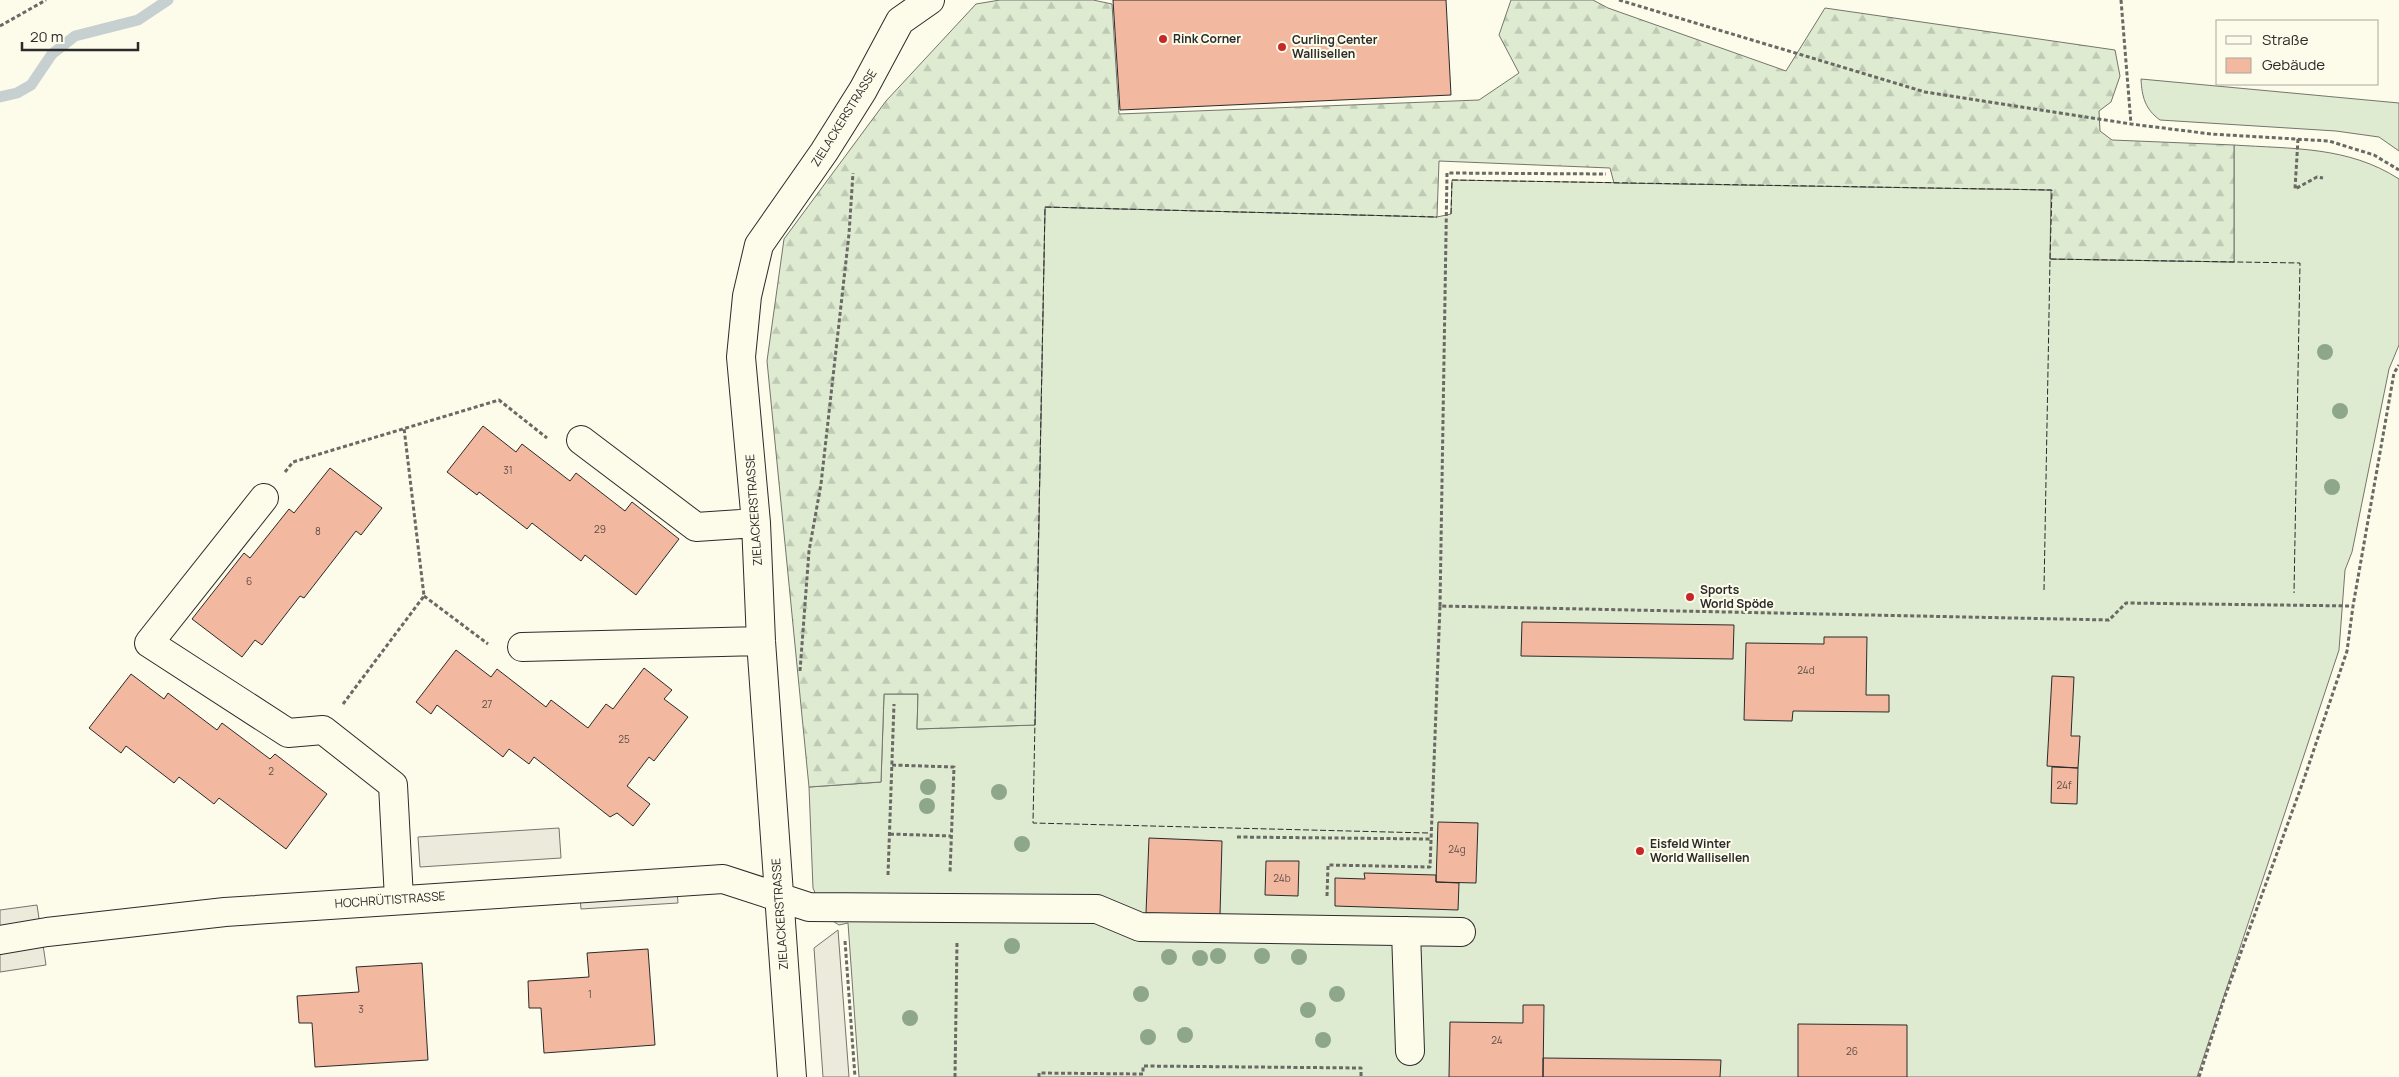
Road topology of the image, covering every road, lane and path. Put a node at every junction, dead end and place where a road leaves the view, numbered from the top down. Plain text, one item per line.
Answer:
1 (46, 0) edge
2 (930, 0) edge
3 (1619, 0) edge
4 (2121, 0) edge
5 (0, 26) edge
6 (2131, 124) junction
7 (2298, 139) junction
8 (854, 166) dead end
9 (2399, 170) edge
10 (1606, 174) dead end
11 (2322, 178) dead end
12 (2399, 365) edge
13 (404, 428) junction
14 (582, 440) joint
15 (264, 498) joint
16 (756, 523) junction
17 (424, 596) junction
18 (1440, 606) junction
19 (2353, 606) junction
20 (761, 641) junction
21 (522, 648) joint
22 (800, 676) dead end
23 (894, 704) dead end
24 (323, 730) junction
25 (892, 765) junction
26 (890, 834) junction
27 (951, 836) junction
28 (1237, 837) dead end
29 (1430, 839) junction
30 (778, 896) junction
31 (399, 899) junction
32 (842, 908) junction
33 (887, 908) junction
34 (953, 908) junction
35 (1326, 930) junction
36 (1406, 931) junction
37 (1461, 932) dead end
38 (0, 940) edge
39 (1410, 1051) dead end
40 (792, 1077) edge
41 (855, 1077) edge
42 (955, 1077) edge
43 (1039, 1077) edge
44 (1361, 1077) edge
45 (2199, 1077) edge

1 - 5 path
2 - 16 street, ZIELACKERSTRASSE
3 - 6 path
4 - 6 path
6 - 7 path
7 - 9 path
7 - 11 path
8 - 22 path
10 - 18 path
12 - 19 path
13 - 14 path
13 - 15 path
13 - 17 path
14 - 16 street
15 - 24 street
16 - 20 street, ZIELACKERSTRASSE
17 - 21 path
17 - 24 path
18 - 19 path
18 - 29 path
19 - 45 path
20 - 21 street
20 - 30 street, ZIELACKERSTRASSE
23 - 25 path
24 - 31 street
25 - 26 path
25 - 27 path
26 - 27 path
26 - 33 path
27 - 34 path
28 - 29 path
29 - 35 path
30 - 31 street, HOCHRÜTISTRASSE
30 - 32 street, HOCHRÜTISTRASSE
30 - 40 street, ZIELACKERSTRASSE
31 - 38 street, HOCHRÜTISTRASSE
32 - 33 street, HOCHRÜTISTRASSE
32 - 41 path
33 - 34 street, HOCHRÜTISTRASSE
34 - 35 street, HOCHRÜTISTRASSE
34 - 42 path
35 - 36 street, HOCHRÜTISTRASSE
36 - 37 street, HOCHRÜTISTRASSE
36 - 39 street
43 - 44 path

